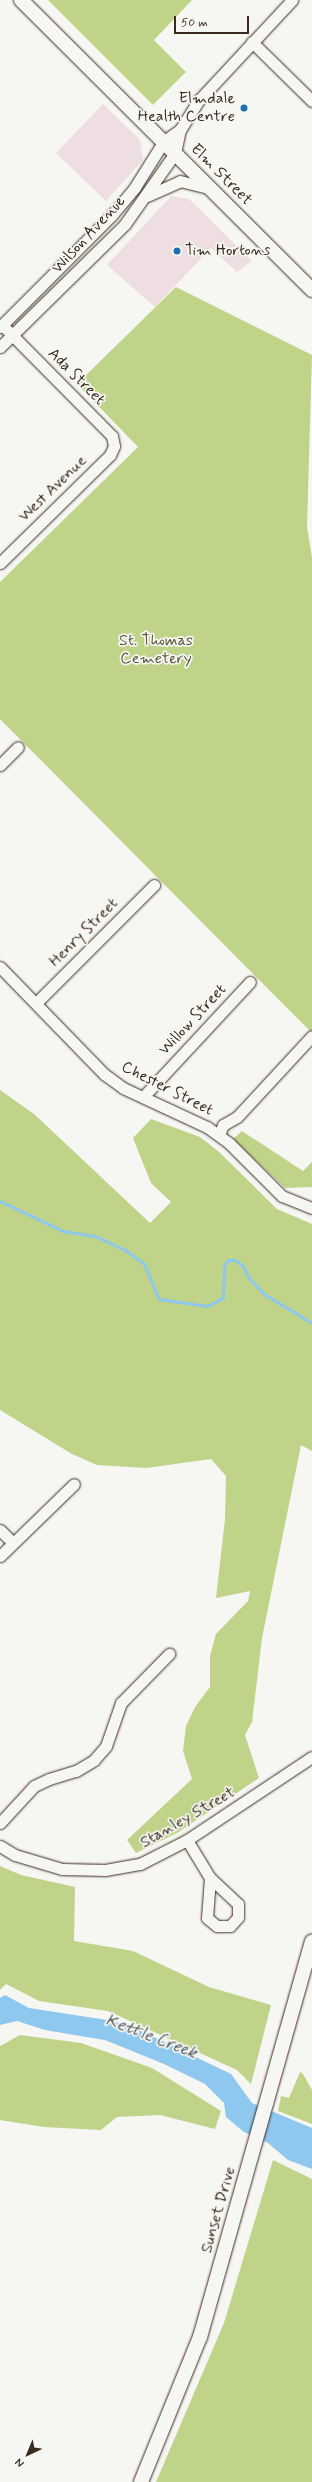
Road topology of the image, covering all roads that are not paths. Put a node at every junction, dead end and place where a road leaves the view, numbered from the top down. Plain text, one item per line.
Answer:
1 (21, 0) edge
2 (292, 0) edge
3 (252, 42) junction
4 (312, 101) edge
5 (180, 130) junction
6 (164, 141) junction
7 (175, 153) junction
8 (210, 189) junction
9 (144, 198) junction
10 (52, 278) junction
11 (62, 287) junction
12 (312, 290) edge
13 (1, 326) edge
14 (12, 336) junction
15 (0, 347) edge
16 (110, 455) joint
17 (0, 563) edge
18 (18, 747) dead end
19 (0, 765) edge
20 (154, 885) dead end
21 (0, 967) edge
22 (250, 982) dead end
23 (36, 1003) junction
24 (312, 1036) edge
25 (143, 1097) junction
26 (218, 1135) junction
27 (312, 1208) edge
28 (74, 1484) dead end
29 (0, 1530) edge
30 (13, 1543) junction
31 (0, 1556) edge
32 (169, 1654) dead end
33 (312, 1757) edge
34 (0, 1823) edge
35 (187, 1840) junction
36 (0, 1846) edge
37 (210, 1878) dead end
38 (312, 1942) edge
39 (141, 2482) edge

1 - 6 main road, Elm Street
2 - 3 street, Wilson Avenue
3 - 4 street
3 - 5 street, Wilson Avenue
5 - 6 street, Wilson Avenue
5 - 7 street, Wilson Avenue
6 - 7 main road, Elm Street
6 - 10 street, Wilson Avenue
7 - 8 main road, Elm Street
7 - 9 street, Wilson Avenue
8 - 9 street
8 - 12 main road, Elm Street
9 - 11 street, Wilson Avenue
10 - 11 street
10 - 13 street, Wilson Avenue
11 - 14 street, Wilson Avenue
13 - 14 street, Ada Street
14 - 15 street, Wilson Avenue
14 - 16 street, Ada Street
16 - 17 street, West Avenue
18 - 19 street
20 - 23 street, Henry Street
21 - 23 street, Chester Street
22 - 25 street, Willow Street
23 - 25 street, Chester Street
24 - 26 street
25 - 26 street, Chester Street
26 - 27 street, Chester Street
28 - 30 street
29 - 30 street
30 - 31 street
32 - 34 street
33 - 35 street, Stanley Street
35 - 36 street, Stanley Street
35 - 37 street
38 - 39 main road, Sunset Drive

